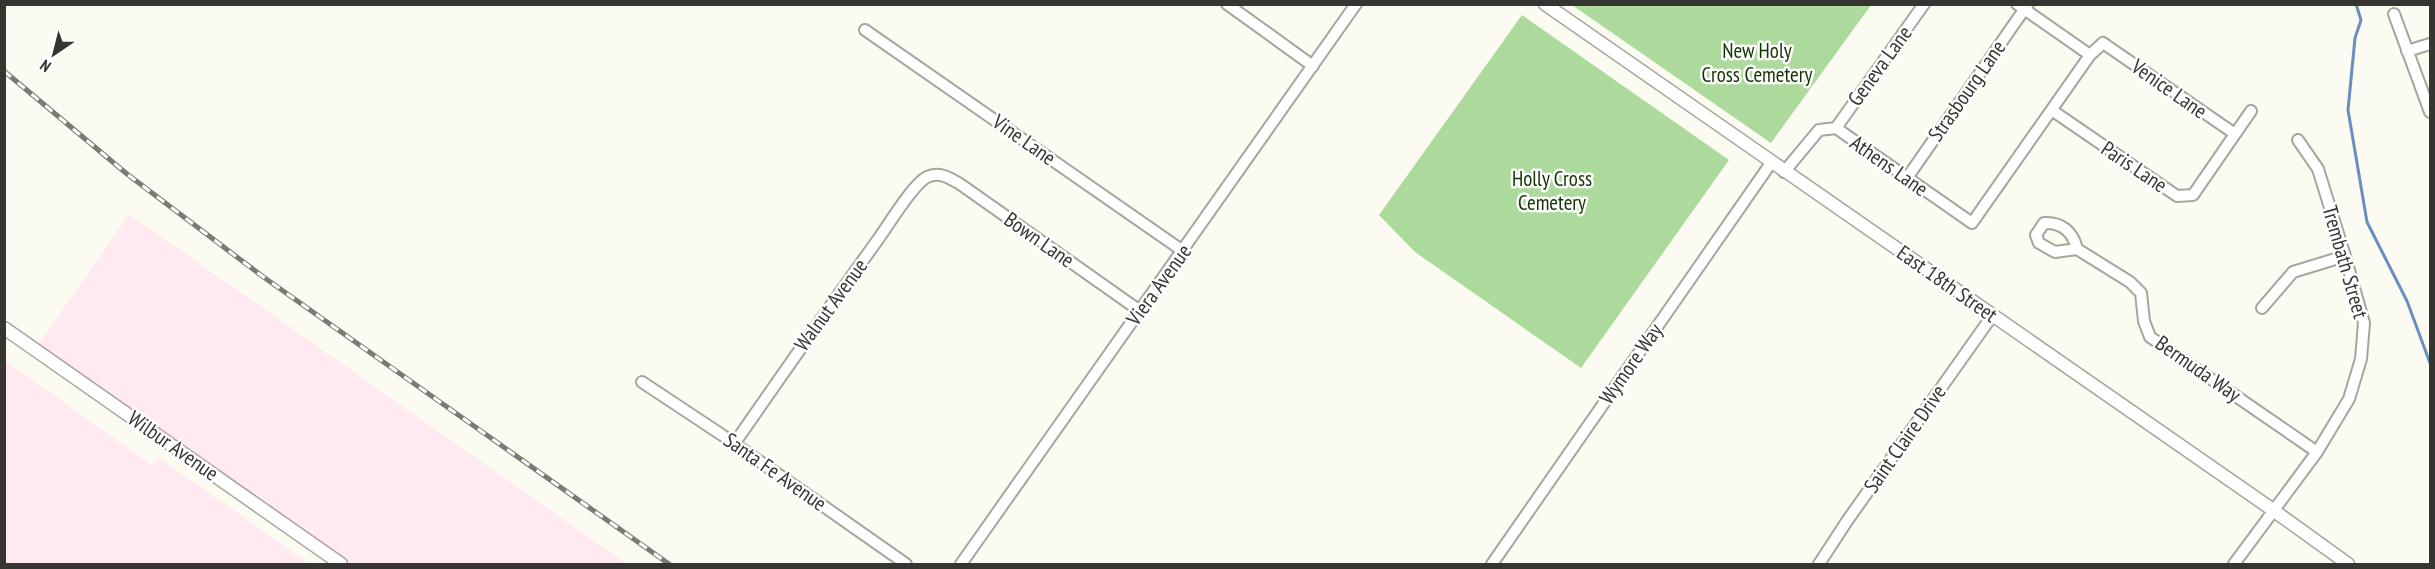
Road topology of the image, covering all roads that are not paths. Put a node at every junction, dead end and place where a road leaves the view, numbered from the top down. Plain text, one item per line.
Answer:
1 (1227, 4) edge
2 (1356, 4) edge
3 (1545, 4) edge
4 (1924, 4) edge
5 (2023, 6) edge
6 (2394, 14) dead end
7 (865, 30) dead end
8 (2430, 44) edge
9 (2407, 51) junction
10 (2090, 55) junction
11 (1314, 66) junction
12 (2053, 111) junction
13 (2251, 111) dead end
14 (2430, 112) edge
15 (1836, 128) junction
16 (2235, 134) junction
17 (2298, 140) dead end
18 (1771, 163) junction
19 (1784, 172) junction
20 (936, 174) joint
21 (1907, 178) junction
22 (2077, 249) dead end
23 (1183, 251) junction
24 (2345, 256) junction
25 (2262, 308) dead end
26 (1140, 311) junction
27 (1992, 316) junction
28 (4, 328) edge
29 (642, 382) dead end
30 (734, 444) junction
31 (2317, 452) junction
32 (2273, 510) junction
33 (341, 564) edge
34 (906, 564) edge
35 (961, 564) edge
36 (1492, 564) edge
37 (1819, 564) edge
38 (2234, 564) edge
39 (2348, 564) edge

1 - 11 street
2 - 11 street, Viera Avenue
3 - 18 main road, East 18th Street
4 - 15 street, Geneva Lane
5 - 10 street
5 - 21 street, Strasbourg Lane
6 - 9 street
7 - 23 street, Vine Lane
8 - 9 street
9 - 14 street
10 - 12 street
10 - 16 street, Venice Lane
11 - 23 street, Viera Avenue
12 - 16 street, Paris Lane
12 - 21 street, Athens Lane
13 - 16 street, Paris Lane
15 - 19 street, Athens Lane
15 - 21 street, Athens Lane
17 - 24 street, Trembath Street
18 - 19 main road, East 18th Street
18 - 36 street, Wymore Way
19 - 27 main road, East 18th Street
20 - 26 street, Bown Lane
20 - 30 street, Walnut Avenue
22 - 31 street, Bermuda Way
23 - 26 street, Viera Avenue
24 - 25 street
24 - 31 street, Trembath Street
26 - 35 street, Viera Avenue
27 - 32 main road, East 18th Street
27 - 37 street, Saint Claire Drive
28 - 33 main road, Wilbur Avenue
29 - 30 street, Santa Fe Avenue
30 - 34 street, Santa Fe Avenue
31 - 32 street, Trembath Street
32 - 38 street, Trembath Street
32 - 39 main road, East 18th Street

